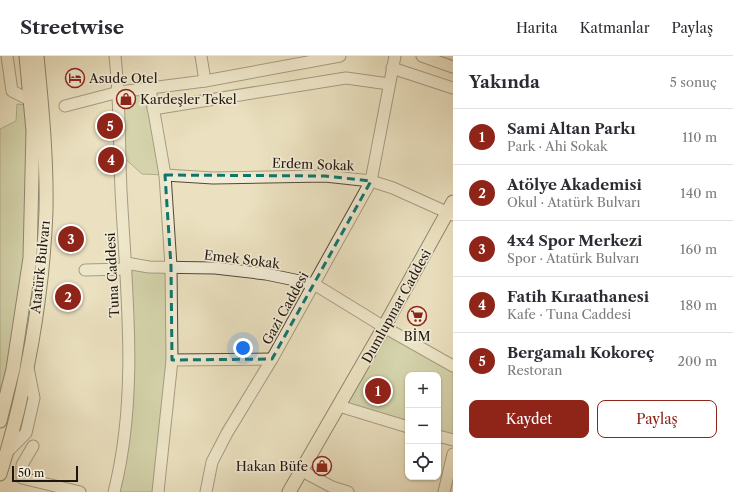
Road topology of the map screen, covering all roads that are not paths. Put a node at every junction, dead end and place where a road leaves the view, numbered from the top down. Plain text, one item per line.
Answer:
1 (7, 56) edge
2 (26, 56) edge
3 (37, 56) edge
4 (115, 56) edge
5 (201, 56) edge
6 (340, 56) edge
7 (394, 56) edge
8 (422, 56) edge
9 (290, 61) edge
10 (453, 67) edge
11 (392, 68) junction
12 (206, 80) junction
13 (389, 84) junction
14 (453, 88) edge
15 (150, 89) junction
16 (119, 92) junction
17 (30, 100) junction
18 (65, 106) dead end
19 (152, 109) junction
20 (165, 175) junction
21 (371, 181) junction
22 (451, 210) edge
23 (126, 266) junction
24 (171, 266) junction
25 (85, 270) dead end
26 (314, 284) junction
27 (384, 327) junction
28 (272, 359) junction
29 (172, 360) junction
30 (453, 366) edge
31 (339, 406) junction
32 (0, 421) edge
33 (405, 426) edge
34 (441, 437) edge
35 (453, 440) edge
36 (33, 446) dead end
37 (453, 454) edge
38 (302, 471) junction
39 (0, 474) edge
40 (80, 492) edge
41 (114, 492) edge
42 (158, 492) edge
43 (206, 492) edge
44 (289, 492) edge
45 (348, 492) edge
46 (444, 492) edge

1 - 17 street
2 - 17 main road, Atatürk Bulvarı
3 - 39 main road, Atatürk Bulvarı
4 - 16 street, Tuna Caddesi
5 - 12 street
6 - 9 street
7 - 11 street, Gazi Caddesi
8 - 10 street
9 - 12 street
11 - 13 street, Gazi Caddesi
11 - 14 street
12 - 15 street
13 - 19 street
13 - 21 street, Gazi Caddesi
15 - 16 street
15 - 19 street
16 - 18 street
16 - 23 street, Tuna Caddesi
17 - 32 main road, Atatürk Bulvarı
19 - 20 street
20 - 21 street, Erdem Sokak
20 - 24 street
21 - 22 street, Erdem Sokak
21 - 26 street, Gazi Caddesi
22 - 27 main road, Dumlupınar Caddesi
23 - 24 street, Emek Sokak
23 - 25 street, Emek Sokak
23 - 41 street, Tuna Caddesi
24 - 26 street, Emek Sokak
24 - 29 street
26 - 27 street, Emek Sokak
26 - 28 street, Gazi Caddesi
27 - 30 street, Emek Sokak
27 - 31 main road, Dumlupınar Caddesi
28 - 29 street
28 - 43 street, Gazi Caddesi
29 - 42 street
31 - 33 street
31 - 38 main road, Dumlupınar Caddesi
34 - 35 street
36 - 40 street
37 - 46 street
38 - 44 main road, Dumlupınar Caddesi
38 - 45 street

